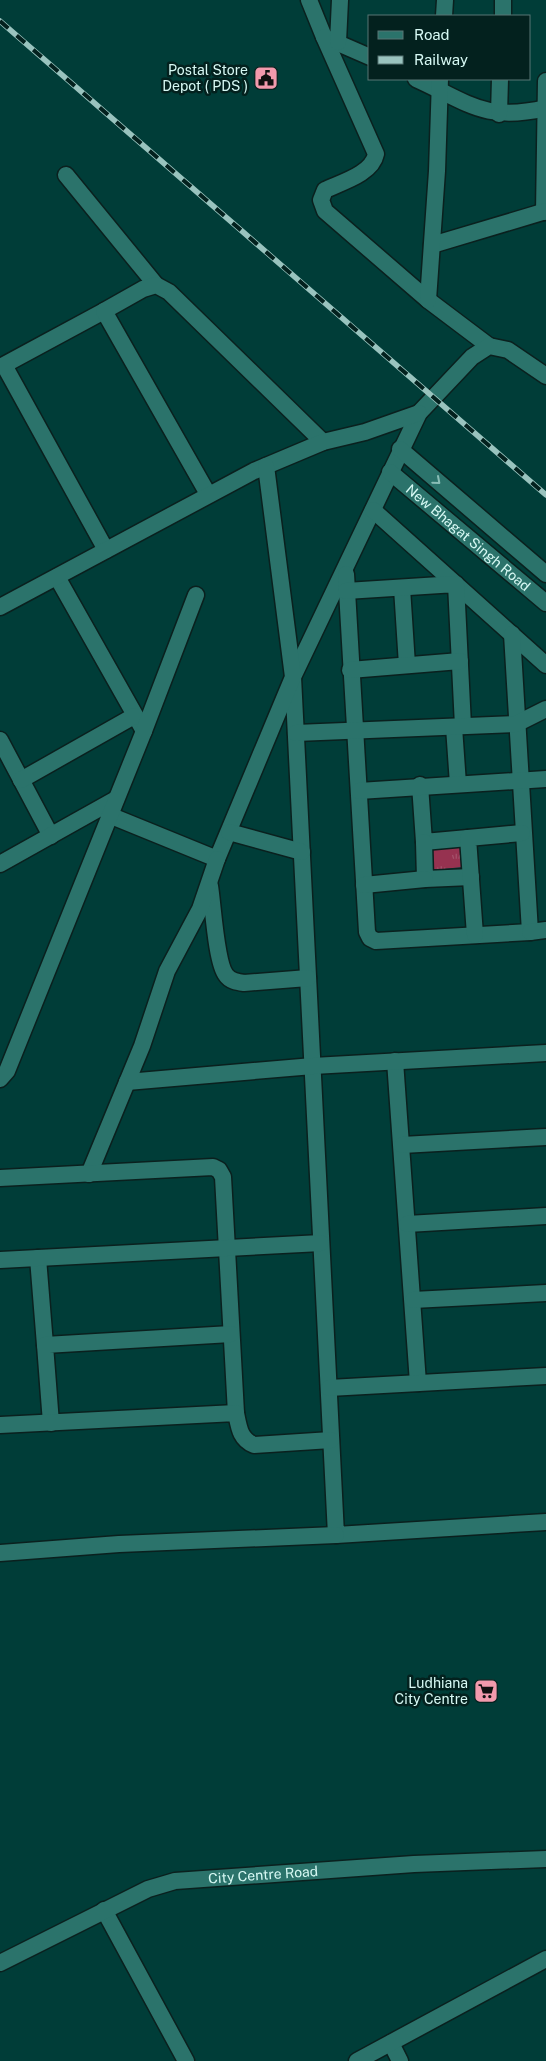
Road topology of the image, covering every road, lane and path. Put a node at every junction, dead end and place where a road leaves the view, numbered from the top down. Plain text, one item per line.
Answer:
1 (309, 0) edge
2 (340, 0) edge
3 (445, 0) edge
4 (504, 0) edge
5 (444, 15) edge
6 (503, 15) edge
7 (331, 40) junction
8 (368, 56) edge
9 (421, 80) edge
10 (500, 80) edge
11 (546, 81) edge
12 (440, 84) edge
13 (545, 108) edge
14 (499, 114) junction
15 (66, 175) dead end
16 (545, 212) edge
17 (432, 245) junction
18 (156, 285) junction
19 (428, 300) junction
20 (104, 311) junction
21 (489, 346) junction
22 (2, 361) edge
23 (546, 376) edge
24 (419, 413) junction
25 (324, 442) junction
26 (400, 449) junction
27 (266, 466) junction
28 (390, 472) junction
29 (208, 494) junction
30 (373, 510) junction
31 (106, 550) junction
32 (346, 572) junction
33 (546, 574) edge
34 (57, 577) junction
35 (456, 584) junction
36 (402, 588) junction
37 (346, 591) junction
38 (196, 595) dead end
39 (546, 603) edge
40 (0, 607) edge
41 (512, 634) junction
42 (460, 661) junction
43 (546, 664) edge
44 (407, 665) junction
45 (350, 670) junction
46 (294, 677) junction
47 (546, 709) edge
48 (134, 716) junction
49 (516, 724) junction
50 (458, 726) junction
51 (144, 731) junction
52 (354, 731) junction
53 (296, 733) junction
54 (0, 740) edge
55 (546, 779) edge
56 (21, 780) junction
57 (520, 780) junction
58 (458, 784) junction
59 (420, 785) junction
60 (359, 791) junction
61 (116, 799) junction
62 (109, 815) junction
63 (228, 832) junction
64 (522, 833) junction
65 (51, 836) junction
66 (468, 838) junction
67 (424, 842) junction
68 (302, 852) junction
69 (217, 859) junction
70 (0, 864) edge
71 (471, 877) junction
72 (426, 880) junction
73 (210, 883) junction
74 (364, 885) junction
75 (538, 931) edge
76 (475, 935) junction
77 (308, 978) junction
78 (546, 1053) edge
79 (396, 1061) junction
80 (313, 1066) junction
81 (0, 1079) edge
82 (127, 1082) junction
83 (546, 1137) edge
84 (402, 1145) junction
85 (89, 1174) junction
86 (0, 1178) edge
87 (546, 1216) edge
88 (407, 1224) junction
89 (321, 1242) junction
90 (226, 1248) junction
91 (38, 1258) junction
92 (0, 1260) edge
93 (546, 1293) edge
94 (412, 1300) junction
95 (231, 1334) junction
96 (45, 1345) junction
97 (546, 1376) edge
98 (418, 1383) junction
99 (329, 1388) junction
100 (236, 1413) junction
101 (51, 1423) junction
102 (0, 1426) edge
103 (331, 1440) junction
104 (546, 1522) edge
105 (336, 1535) junction
106 (0, 1553) edge
107 (546, 1859) edge
108 (104, 1910) junction
109 (546, 1959) edge
110 (0, 1963) edge
111 (391, 2043) junction
112 (186, 2061) edge
113 (358, 2061) edge
114 (400, 2061) edge

1 - 7 street
2 - 7 street
3 - 5 street
4 - 6 street
7 - 8 street
7 - 19 street
9 - 12 street
10 - 14 street
11 - 13 street
12 - 14 street
12 - 17 street
13 - 14 street
13 - 16 street
15 - 18 street
16 - 17 street
17 - 19 street
18 - 20 street
18 - 25 street
19 - 21 street
20 - 22 street
20 - 29 street
21 - 23 street
21 - 24 street
22 - 31 street
24 - 25 street
24 - 26 street
25 - 27 street
26 - 28 street
26 -> 33 street, New Bhagat Singh Road
27 - 29 street
27 - 46 street
28 - 30 street
28 - 39 street, New Bhagat Singh Road
29 - 31 street
30 - 32 street
30 - 35 street
31 - 34 street
32 - 37 street
32 - 46 street
34 - 40 street
34 - 48 street
35 - 36 street
35 - 41 street
35 - 42 street
36 - 37 street
36 - 44 street
37 - 45 street
38 - 51 street
41 - 43 street
41 - 49 street
42 - 44 street
42 - 50 street
44 - 45 street
45 - 52 street
46 - 53 street
46 - 63 street
47 - 49 street
48 - 51 street
48 - 56 street
49 - 50 street
49 - 57 street
50 - 52 street
50 - 58 street
51 - 61 street
52 - 53 street
52 - 60 street
53 - 68 street
54 - 56 street
55 - 57 street
56 - 65 street
57 - 58 street
57 - 64 street
58 - 59 street
59 - 60 street
59 - 67 street
60 - 74 street
61 - 62 street
61 - 65 street
62 - 69 street
62 - 81 street
63 - 68 street
63 - 69 street
64 - 66 street
64 - 75 street
65 - 70 street
66 - 67 street
66 - 71 street
67 - 72 street
68 - 77 street
69 - 73 street
71 - 72 street
71 - 76 street
72 - 74 street
73 - 77 street
73 - 82 street
74 - 76 street
75 - 76 street
77 - 80 street
78 - 79 street
79 - 80 street
79 - 84 street
80 - 82 street
80 - 89 street
82 - 85 street
83 - 84 street
84 - 88 street
85 - 86 street
85 - 90 street
87 - 88 street
88 - 94 street
89 - 90 street
89 - 99 street
90 - 91 street
90 - 95 street
91 - 92 street
91 - 96 street
93 - 94 street
94 - 98 street
95 - 96 street
95 - 100 street
96 - 101 street
97 - 98 street
98 - 99 street
99 - 103 street
100 - 101 street
100 - 103 street
101 - 102 street
103 - 105 street
104 - 105 street
105 - 106 street
107 - 108 street, City Centre Road
108 - 110 street, City Centre Road
108 - 112 street
109 - 111 street
111 - 113 street
111 - 114 street

